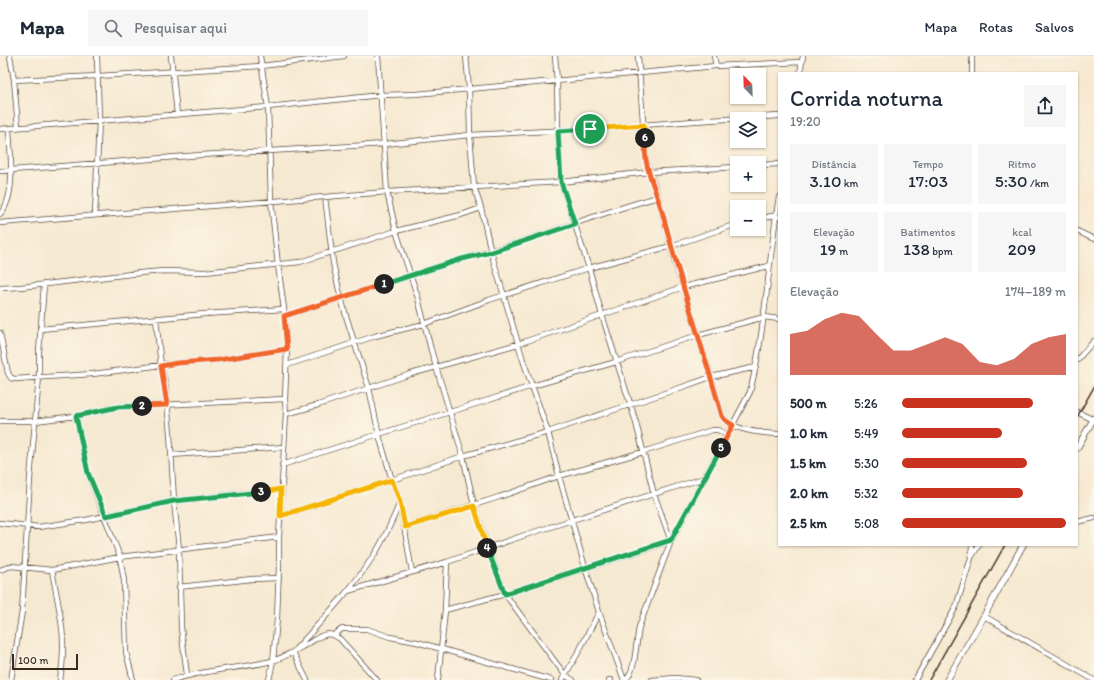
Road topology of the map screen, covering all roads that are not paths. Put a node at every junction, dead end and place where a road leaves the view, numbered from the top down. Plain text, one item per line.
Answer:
1 (10, 56) edge
2 (97, 56) edge
3 (171, 56) edge
4 (260, 56) edge
5 (344, 56) edge
6 (378, 56) edge
7 (466, 56) edge
8 (555, 56) edge
9 (638, 56) edge
10 (714, 56) edge
11 (804, 56) edge
12 (972, 56) edge
13 (802, 62) junction
14 (261, 66) junction
15 (716, 66) junction
16 (172, 72) junction
17 (800, 72) edge
18 (972, 72) edge
19 (640, 74) junction
20 (98, 76) junction
21 (14, 80) junction
22 (557, 81) junction
23 (469, 88) junction
24 (381, 96) junction
25 (268, 107) junction
26 (177, 114) junction
27 (778, 116) edge
28 (99, 120) junction
29 (644, 125) junction
30 (18, 127) junction
31 (9, 128) junction
32 (0, 129) edge
33 (558, 131) junction
34 (470, 135) junction
35 (384, 144) junction
36 (270, 151) junction
37 (98, 164) junction
38 (778, 164) edge
39 (766, 165) edge
40 (730, 167) edge
41 (11, 170) junction
42 (0, 172) edge
43 (649, 172) junction
44 (561, 182) junction
45 (474, 187) junction
46 (387, 192) junction
47 (325, 197) junction
48 (658, 197) junction
49 (271, 200) junction
50 (481, 208) junction
51 (0, 214) edge
52 (95, 215) junction
53 (778, 216) edge
54 (766, 218) edge
55 (0, 223) edge
56 (575, 224) junction
57 (730, 226) edge
58 (396, 231) junction
59 (1078, 231) edge
60 (1094, 239) edge
61 (671, 246) junction
62 (491, 252) junction
63 (332, 253) junction
64 (278, 265) junction
65 (769, 266) junction
66 (589, 268) junction
67 (411, 276) junction
68 (0, 281) edge
69 (44, 284) junction
70 (683, 287) junction
71 (1, 288) edge
72 (504, 296) junction
73 (341, 298) junction
74 (284, 308) junction
75 (602, 315) junction
76 (284, 316) junction
77 (764, 317) junction
78 (156, 319) junction
79 (778, 319) edge
80 (424, 324) junction
81 (40, 328) junction
82 (0, 333) edge
83 (698, 335) junction
84 (1094, 341) edge
85 (354, 343) junction
86 (518, 344) junction
87 (287, 349) junction
88 (1078, 359) edge
89 (616, 362) junction
90 (287, 365) junction
91 (161, 366) junction
92 (436, 367) junction
93 (756, 367) junction
94 (39, 377) junction
95 (711, 377) junction
96 (532, 386) junction
97 (369, 388) junction
98 (285, 399) junction
99 (167, 405) junction
100 (630, 405) junction
101 (451, 412) junction
102 (1078, 412) edge
103 (286, 414) junction
104 (76, 416) junction
105 (1094, 420) edge
106 (0, 421) edge
107 (36, 421) junction
108 (733, 425) junction
109 (548, 432) junction
110 (778, 434) edge
111 (379, 435) junction
112 (727, 435) junction
113 (1078, 446) edge
114 (284, 448) junction
115 (643, 452) junction
116 (172, 455) junction
117 (463, 456) junction
118 (282, 465) junction
119 (559, 476) junction
120 (704, 478) junction
121 (392, 480) junction
122 (281, 489) junction
123 (654, 494) junction
124 (174, 501) junction
125 (400, 502) junction
126 (474, 506) junction
127 (106, 516) junction
128 (280, 516) junction
129 (1094, 518) edge
130 (572, 521) junction
131 (1078, 522) edge
132 (0, 523) edge
133 (27, 526) junction
134 (405, 527) junction
135 (279, 537) junction
136 (671, 540) junction
137 (972, 546) edge
138 (978, 546) edge
139 (1021, 546) edge
140 (488, 548) junction
141 (179, 549) junction
142 (120, 557) junction
143 (972, 558) junction
144 (447, 562) junction
145 (585, 567) junction
146 (24, 568) junction
147 (0, 570) edge
148 (52, 570) junction
149 (412, 572) junction
150 (279, 578) junction
151 (179, 587) junction
152 (348, 591) junction
153 (505, 594) junction
154 (445, 610) junction
155 (599, 612) junction
156 (984, 616) junction
157 (334, 635) junction
158 (440, 649) junction
159 (293, 652) junction
160 (273, 661) junction
161 (187, 675) junction
162 (566, 675) junction
163 (11, 680) edge
164 (60, 680) edge
165 (133, 680) edge
166 (173, 680) edge
167 (269, 680) edge
168 (307, 680) edge
169 (377, 680) edge
170 (438, 680) edge
171 (551, 680) edge
172 (562, 680) edge
173 (572, 680) edge
174 (625, 680) edge
175 (652, 680) edge
176 (696, 680) edge
177 (915, 680) edge
178 (947, 680) edge
179 (1094, 680) edge

1 - 21 street
2 - 20 street
3 - 16 street
4 - 14 street
5 - 14 street
6 - 24 street
7 - 23 street
8 - 22 street
9 - 19 street
10 - 15 street
11 - 13 street
12 - 18 street
13 - 15 street
13 - 17 street
14 - 16 street
14 - 25 street
15 - 19 street
16 - 20 street
16 - 26 street
19 - 22 street
19 - 29 street
20 - 21 street
20 - 28 street
21 - 30 street
22 - 23 street
22 - 33 street
23 - 24 street
23 - 34 street
24 - 25 street
24 - 35 street
25 - 26 street
25 - 36 street
26 - 28 street
27 - 29 street
28 - 30 street
28 - 37 street
29 - 33 street
29 - 43 street
30 - 31 street
31 - 32 street
31 - 41 street
33 - 34 street
33 - 44 street
34 - 35 street
34 - 45 street
35 - 36 street
35 - 46 street
36 - 37 street
36 - 49 street
37 - 41 street
37 - 52 street
38 - 39 street
40 - 43 street
41 - 42 street
41 - 51 street
43 - 44 street
43 - 48 street
44 - 45 street
44 - 56 street
45 - 46 street
45 - 50 street
46 - 47 street
46 - 58 street
47 - 49 street
47 - 63 street
48 - 56 street
48 - 61 street
49 - 52 street
49 - 64 street
50 - 58 street
50 - 62 street
52 - 55 street
53 - 54 street
53 - 65 street
56 - 62 street
56 - 66 street
57 - 61 street
58 - 63 street
58 - 67 street
59 - 60 street
61 - 66 street
61 - 70 street
62 - 67 street
62 - 72 street
63 - 64 street
63 - 73 street
64 - 69 street
64 - 74 street
65 - 70 street
65 - 77 street
66 - 72 street
66 - 75 street
67 - 73 street
67 - 80 street
68 - 71 street
69 - 71 street
69 - 81 street
70 - 75 street
70 - 83 street
72 - 80 street
72 - 86 street
73 - 76 street
73 - 85 street
74 - 76 street
74 - 78 street
75 - 86 street
75 - 89 street
76 - 87 street
77 - 79 street
77 - 83 street
77 - 93 street
78 - 81 street
78 - 91 street
80 - 85 street
80 - 92 street
81 - 94 street
82 - 94 street
83 - 89 street
83 - 95 street
84 - 88 street
85 - 90 street
85 - 97 street
86 - 92 street
86 - 96 street
87 - 90 street
87 - 91 street
89 - 96 street
89 - 100 street
90 - 98 street
91 - 94 street
91 - 99 street
92 - 97 street
92 - 101 street
93 - 95 street
93 - 108 street
94 - 107 street
95 - 100 street
95 - 108 street
96 - 101 street
96 - 109 street
97 - 103 street
97 - 111 street
98 - 99 street
98 - 103 street
99 - 104 street
99 - 116 street
100 - 109 street
100 - 115 street
101 - 111 street
101 - 117 street
102 - 105 street
103 - 114 street
104 - 107 street
104 - 127 street
105 - 113 street
106 - 107 street
107 - 133 street
108 - 110 street
108 - 112 street
109 - 117 street
109 - 119 street
111 - 118 street
111 - 121 street
112 - 115 street
112 - 120 street
114 - 116 street
114 - 118 street
115 - 119 street
115 - 123 street
116 - 124 street
117 - 121 street
117 - 126 street
118 - 122 street
119 - 126 street
119 - 130 street
120 - 123 street
120 - 136 street
121 - 125 street
121 - 128 street
122 - 124 street
122 - 128 street
123 - 130 street
123 - 136 street
124 - 127 street
124 - 141 street
125 - 134 street
125 - 152 street
126 - 134 street
126 - 140 street
127 - 133 street
127 - 142 street
128 - 135 street
129 - 131 street
130 - 140 street
130 - 145 street
132 - 133 street
133 - 146 street
134 - 149 street
135 - 141 street
135 - 150 street
136 - 145 street
136 - 174 street
137 - 143 street
138 - 143 street
139 - 156 street
140 - 144 street
140 - 153 street
141 - 142 street
141 - 151 street
142 - 148 street
142 - 165 street
143 - 177 street
144 - 149 street
144 - 154 street
145 - 153 street
145 - 155 street
146 - 147 street
146 - 148 street
146 - 163 street
148 - 164 street
149 - 152 street
150 - 151 street
150 - 160 street
151 - 161 street
152 - 159 street
153 - 154 street
153 - 162 street
154 - 158 street
155 - 162 street
155 - 174 street
156 - 178 street
156 - 179 street
157 - 158 street
157 - 159 street
157 - 169 street
158 - 170 street
158 - 171 street
159 - 160 street
159 - 168 street
160 - 161 street
160 - 167 street
161 - 166 street
162 - 172 street
162 - 173 street
175 - 176 street

